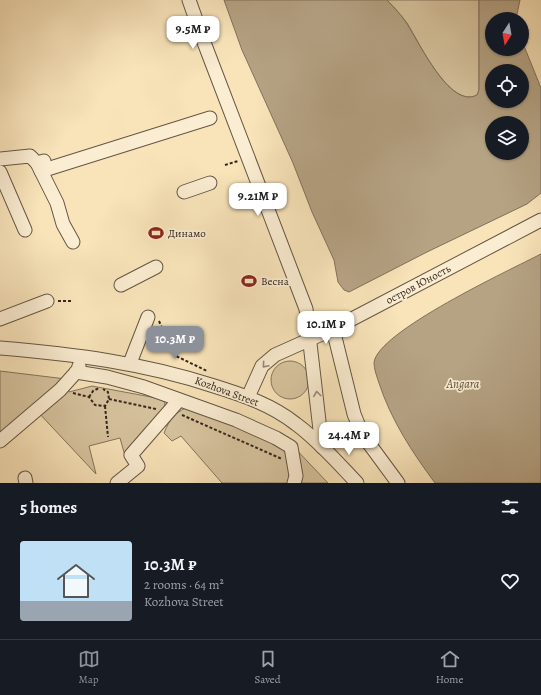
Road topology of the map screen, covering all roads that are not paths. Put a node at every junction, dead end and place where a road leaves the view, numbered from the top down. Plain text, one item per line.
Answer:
1 (189, 0) edge
2 (210, 118) dead end
3 (0, 159) edge
4 (49, 160) dead end
5 (39, 167) junction
6 (0, 172) edge
7 (210, 183) dead end
8 (184, 192) dead end
9 (541, 220) edge
10 (25, 230) dead end
11 (73, 242) dead end
12 (156, 267) dead end
13 (121, 285) dead end
14 (47, 301) road end
15 (153, 317) road end
16 (0, 319) edge
17 (333, 329) junction
18 (310, 338) junction
19 (0, 347) edge
20 (81, 356) junction
21 (130, 363) junction
22 (76, 372) junction
23 (248, 397) junction
24 (178, 406) junction
25 (0, 441) edge
26 (322, 447) junction
27 (117, 483) edge
28 (294, 483) edge
29 (357, 483) edge
30 (398, 483) edge

1 - 18 street
2 - 5 street
3 - 5 street
4 - 5 street
5 - 11 street
6 - 10 street
7 - 8 street
9 - 17 street, остров Юность
12 - 13 street
14 - 16 street
15 - 21 street
17 - 18 street, остров Юность
17 - 30 street
18 -> 23 street, остров Юность
26 -> 18 street
19 - 20 street, Kozhova Street
20 - 21 street, Kozhova Street
20 - 22 street
21 - 23 street, Kozhova Street
22 - 24 street
22 - 25 street
23 - 26 street, Kozhova Street
24 - 27 street
24 - 28 street
26 - 29 street, Kozhova Street

